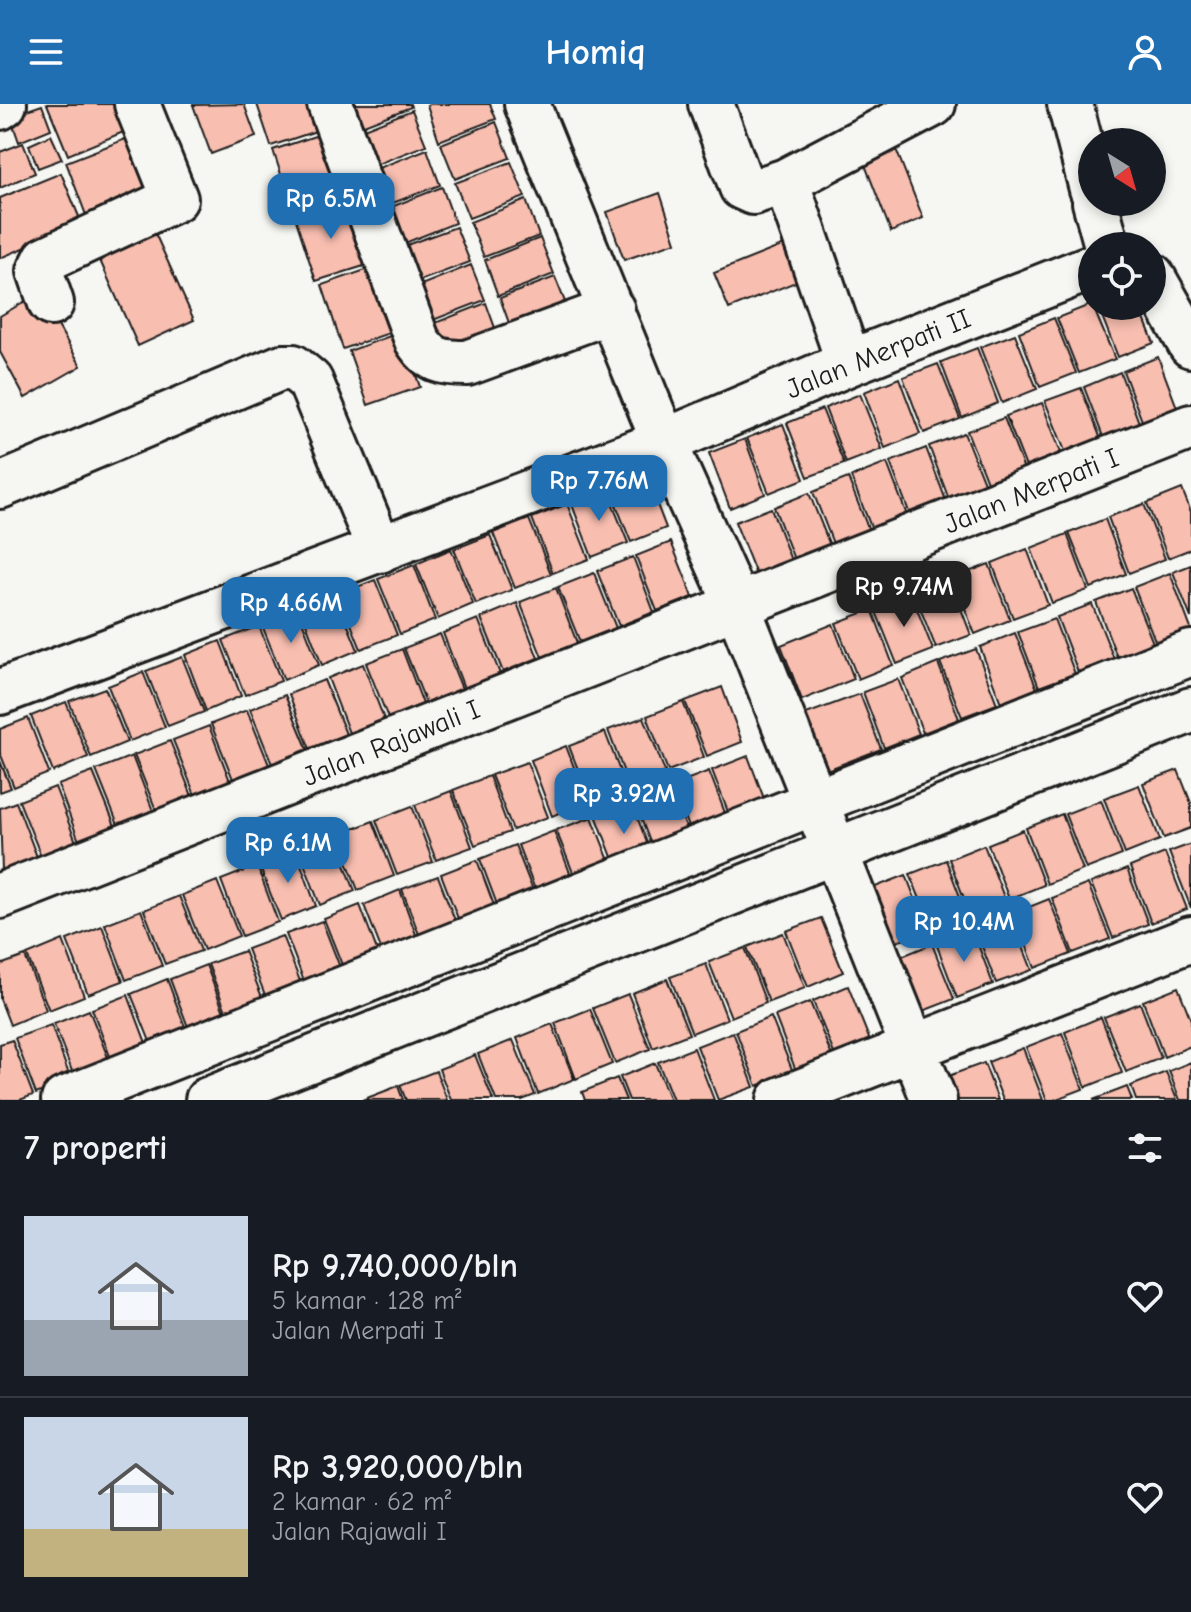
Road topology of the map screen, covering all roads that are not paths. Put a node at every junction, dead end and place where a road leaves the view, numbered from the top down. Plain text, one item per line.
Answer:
1 (137, 104) edge
2 (330, 104) edge
3 (527, 104) edge
4 (711, 104) edge
5 (933, 104) edge
6 (1070, 104) edge
7 (879, 118) edge
8 (1078, 135) edge
9 (786, 181) junction
10 (1078, 273) edge
11 (1166, 301) edge
12 (51, 303) dead end
13 (612, 310) junction
14 (1191, 345) edge
15 (849, 363) junction
16 (1191, 427) edge
17 (664, 442) junction
18 (0, 486) edge
19 (380, 550) junction
20 (737, 605) junction
21 (1191, 653) edge
22 (0, 692) edge
23 (1191, 710) edge
24 (816, 802) junction
25 (835, 852) junction
26 (0, 896) edge
27 (1191, 939) edge
28 (913, 1047) junction
29 (64, 1100) edge
30 (208, 1100) edge
31 (780, 1100) edge
32 (934, 1100) edge

1 - 12 street
2 - 13 street
3 - 13 street
4 - 9 street
5 - 7 street
6 - 8 street
7 - 9 street
9 - 15 street
10 - 15 street, Jalan Merpati II
11 - 14 street
13 - 17 street
15 - 17 street, Jalan Merpati II
16 - 20 street, Jalan Merpati I
17 - 19 street, Jalan Merpati II
17 - 20 street
18 - 19 street
19 - 22 street, Jalan Merpati II
20 - 24 street
20 - 26 street, Jalan Rajawali I
21 - 24 street
23 - 25 street
24 - 25 street
24 - 29 street
25 - 28 street
25 - 30 street
27 - 28 street
28 - 31 street
28 - 32 street

